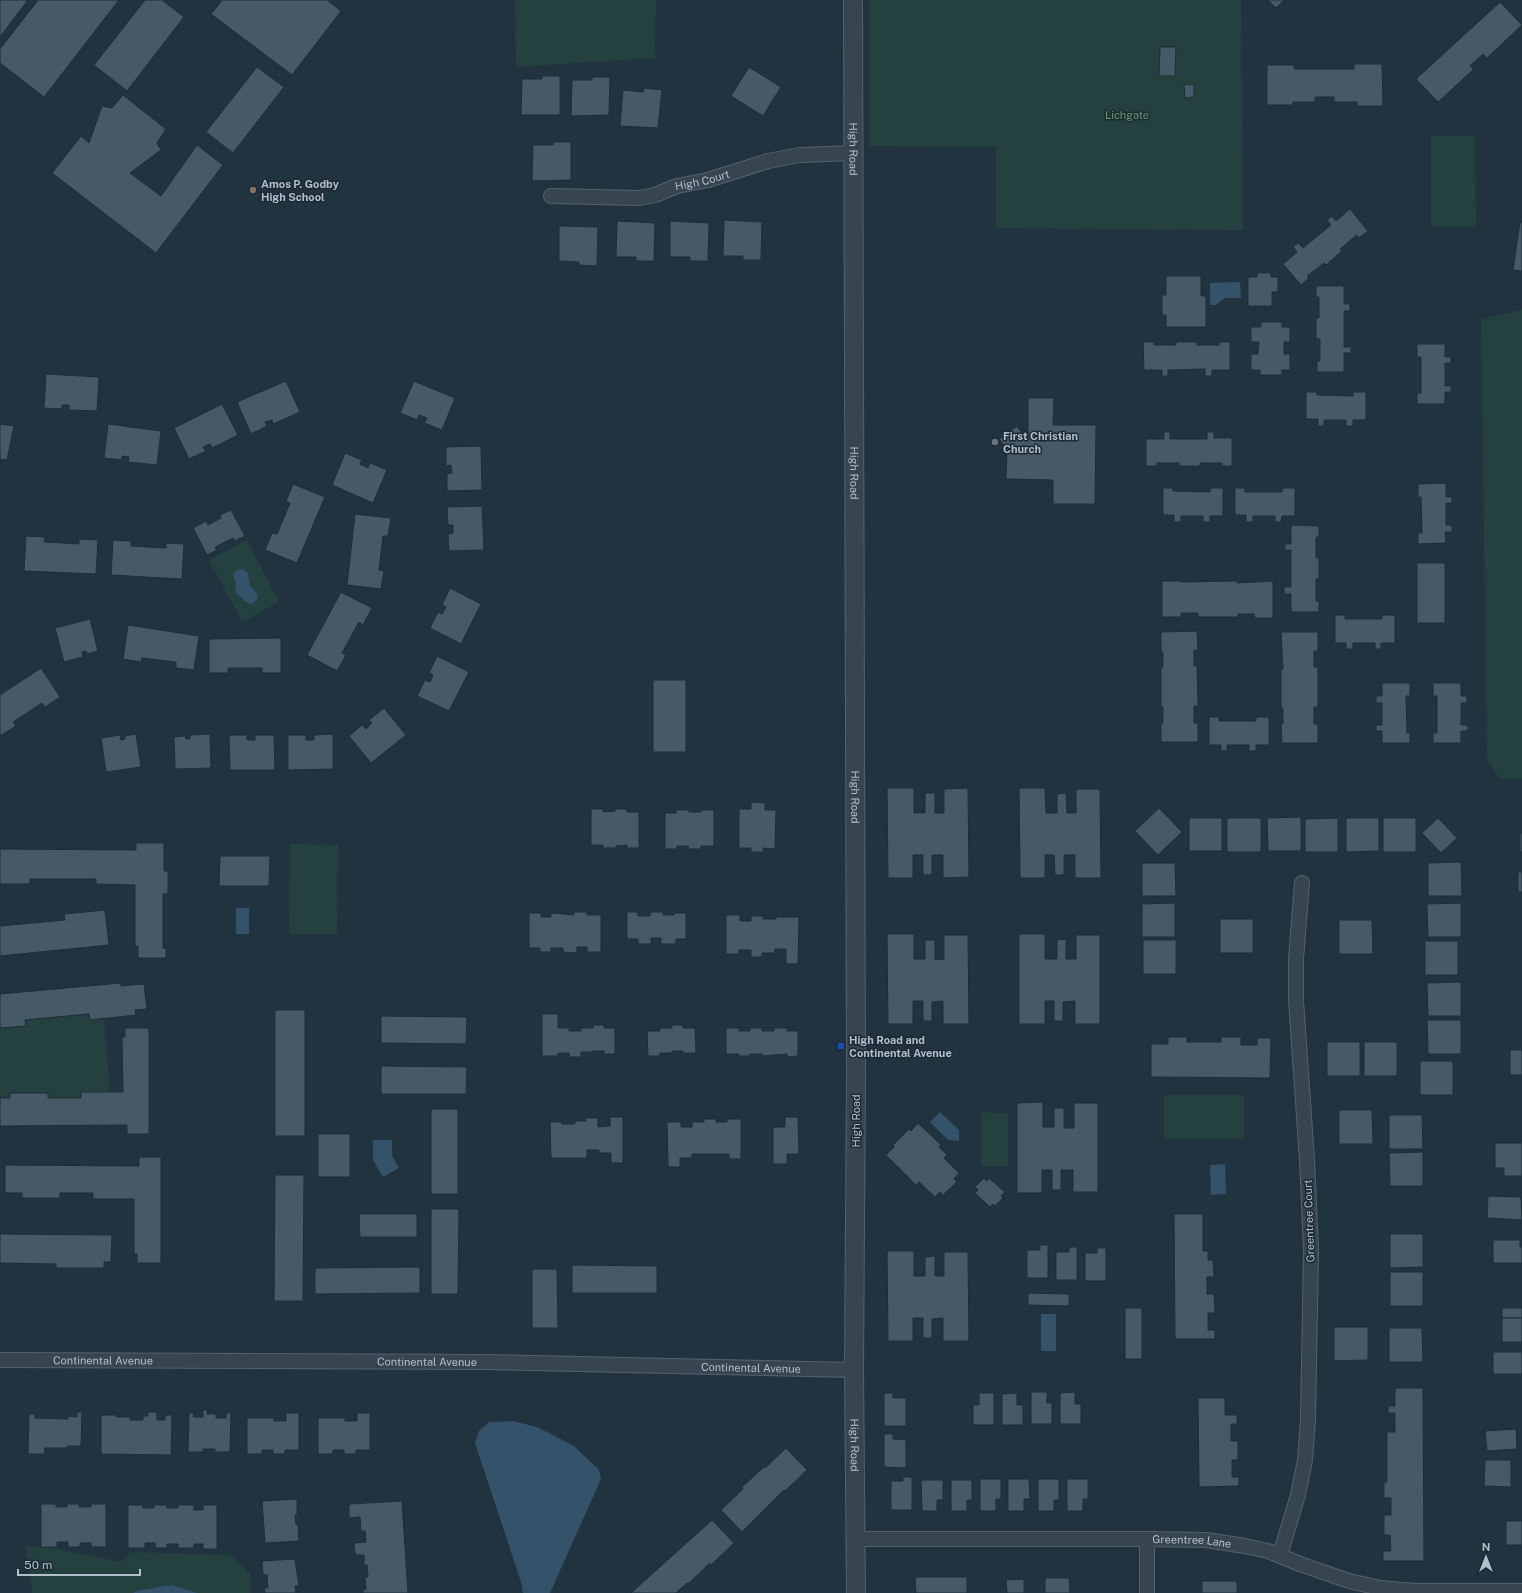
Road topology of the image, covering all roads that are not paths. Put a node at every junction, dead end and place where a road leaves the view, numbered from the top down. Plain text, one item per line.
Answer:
1 (853, 0) edge
2 (854, 154) junction
3 (551, 196) dead end
4 (1302, 884) dead end
5 (0, 1360) edge
6 (854, 1370) junction
7 (856, 1539) junction
8 (1147, 1539) junction
9 (1280, 1555) junction
10 (1522, 1590) edge
11 (856, 1593) edge
12 (1147, 1593) edge

1 - 2 street, High Road
2 - 3 street, High Court
2 - 6 street, High Road
4 - 9 street, Greentree Court
5 - 6 street, Continental Avenue
6 - 7 street, High Road
7 - 8 street, Greentree Lane
7 - 11 street, High Road
8 - 9 street, Greentree Lane
8 - 12 street
9 - 10 street, Greentree Lane

